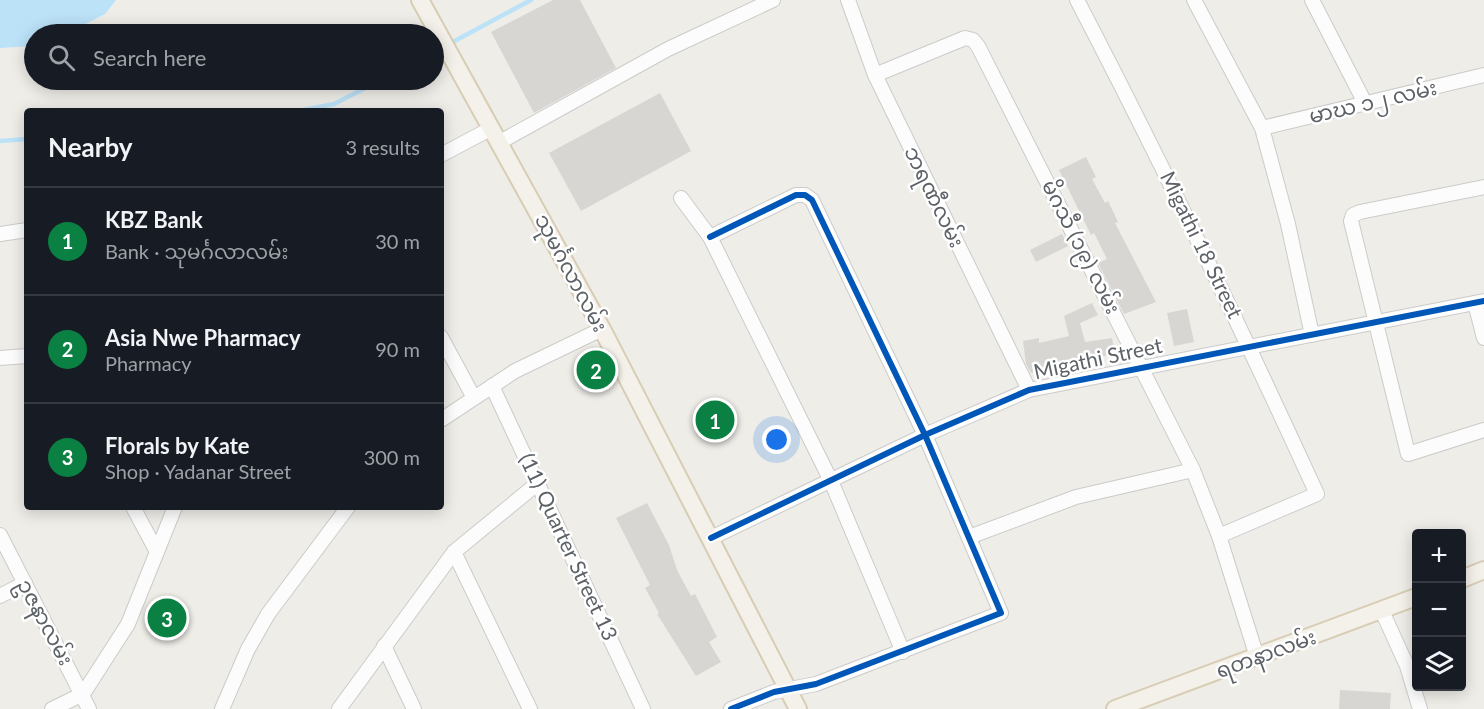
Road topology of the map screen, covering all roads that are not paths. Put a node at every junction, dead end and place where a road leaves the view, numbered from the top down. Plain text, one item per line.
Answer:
1 (420, 0) edge
2 (774, 0) edge
3 (848, 0) edge
4 (1077, 0) edge
5 (1194, 0) edge
6 (1312, 0) edge
7 (433, 24) edge
8 (444, 44) edge
9 (875, 75) junction
10 (1484, 75) edge
11 (1365, 103) junction
12 (1262, 128) junction
13 (496, 135) junction
14 (444, 154) edge
15 (1484, 187) edge
16 (681, 198) dead end
17 (24, 230) edge
18 (0, 234) edge
19 (710, 237) junction
20 (1480, 302) edge
21 (1377, 323) junction
22 (602, 329) junction
23 (1312, 335) junction
24 (1484, 338) edge
25 (444, 343) edge
26 (1249, 345) junction
27 (24, 356) edge
28 (0, 358) edge
29 (1143, 367) junction
30 (492, 386) junction
31 (1029, 390) junction
32 (474, 398) junction
33 (444, 418) edge
34 (1484, 430) edge
35 (925, 435) junction
36 (1193, 470) junction
37 (831, 481) junction
38 (538, 483) junction
39 (135, 510) edge
40 (174, 510) edge
41 (346, 510) edge
42 (0, 535) edge
43 (1219, 536) junction
44 (969, 537) junction
45 (711, 538) junction
46 (157, 552) junction
47 (453, 552) junction
48 (1484, 570) edge
49 (1466, 577) edge
50 (25, 583) junction
51 (0, 596) edge
52 (1412, 599) edge
53 (1382, 611) junction
54 (384, 646) junction
55 (903, 652) junction
56 (1257, 657) junction
57 (789, 689) junction
58 (83, 694) junction
59 (52, 709) edge
60 (89, 709) edge
61 (222, 709) edge
62 (339, 709) edge
63 (414, 709) edge
64 (530, 709) edge
65 (643, 709) edge
66 (731, 709) edge
67 (798, 709) edge
68 (1114, 709) edge
69 (1419, 709) edge

1 - 7 main road, သုမင်္ဂလာလမ်း
2 - 13 street
3 - 9 street, ဘရဏီလမ်း
4 - 26 street, Migathi 18 Street
5 - 12 street
6 - 11 street
8 - 13 main road, သုမင်္ဂလာလမ်း
9 - 29 street, မိဂသီ (၁၉) လမ်း
9 - 31 street, ဘရဏီလမ်း
10 - 11 street, မာဃ ၁၂ လမ်း
11 - 12 street, မာဃ ၁၂ လမ်း
12 - 23 street
13 - 14 street
13 - 22 main road, သုမင်္ဂလာလမ်း
15 - 21 street
16 - 19 street
17 - 18 street
19 - 35 street
19 - 37 street
20 - 21 street, Migathi Street
20 - 24 street
21 - 23 street, Migathi Street
21 - 34 street
22 - 30 street
22 - 45 main road, သုမင်္ဂလာလမ်း
23 - 26 street, Migathi Street
25 - 32 street
26 - 29 street, Migathi Street
26 - 43 street, Migathi 18 Street
27 - 28 street
29 - 31 street, Migathi Street
29 - 36 street, မိဂသီ (၁၉) လမ်း
30 - 32 street
30 - 38 street, (11) Quarter Street 13
31 - 35 street, Migathi Street
32 - 33 street
35 - 37 street, Migathi Street
35 - 44 street
36 - 43 street, မိဂသီ (၁၉) လမ်း
36 - 44 street
37 - 45 street, Migathi Street
37 - 55 street
38 - 47 street
38 - 65 street, (11) Quarter Street 13
39 - 46 street
40 - 46 street
41 - 61 street
42 - 50 street, ဥဇနာလမ်း
43 - 56 street, မိဂသီ (၁၉) လမ်း
44 - 55 street
45 - 57 main road, သုမင်္ဂလာလမ်း
46 - 58 street
47 - 54 street
47 - 64 street
48 - 49 main road
50 - 51 street
50 - 58 street, ဥဇနာလမ်း
52 - 53 main road, ရတနာလမ်း
53 - 56 main road, ရတနာလမ်း
53 - 69 street
54 - 62 street
54 - 63 street
55 - 57 street
56 - 68 main road, ရတနာလမ်း
57 - 66 street
57 - 67 main road, သုမင်္ဂလာလမ်း
58 - 59 street
58 - 60 street, ဥဇနာလမ်း

